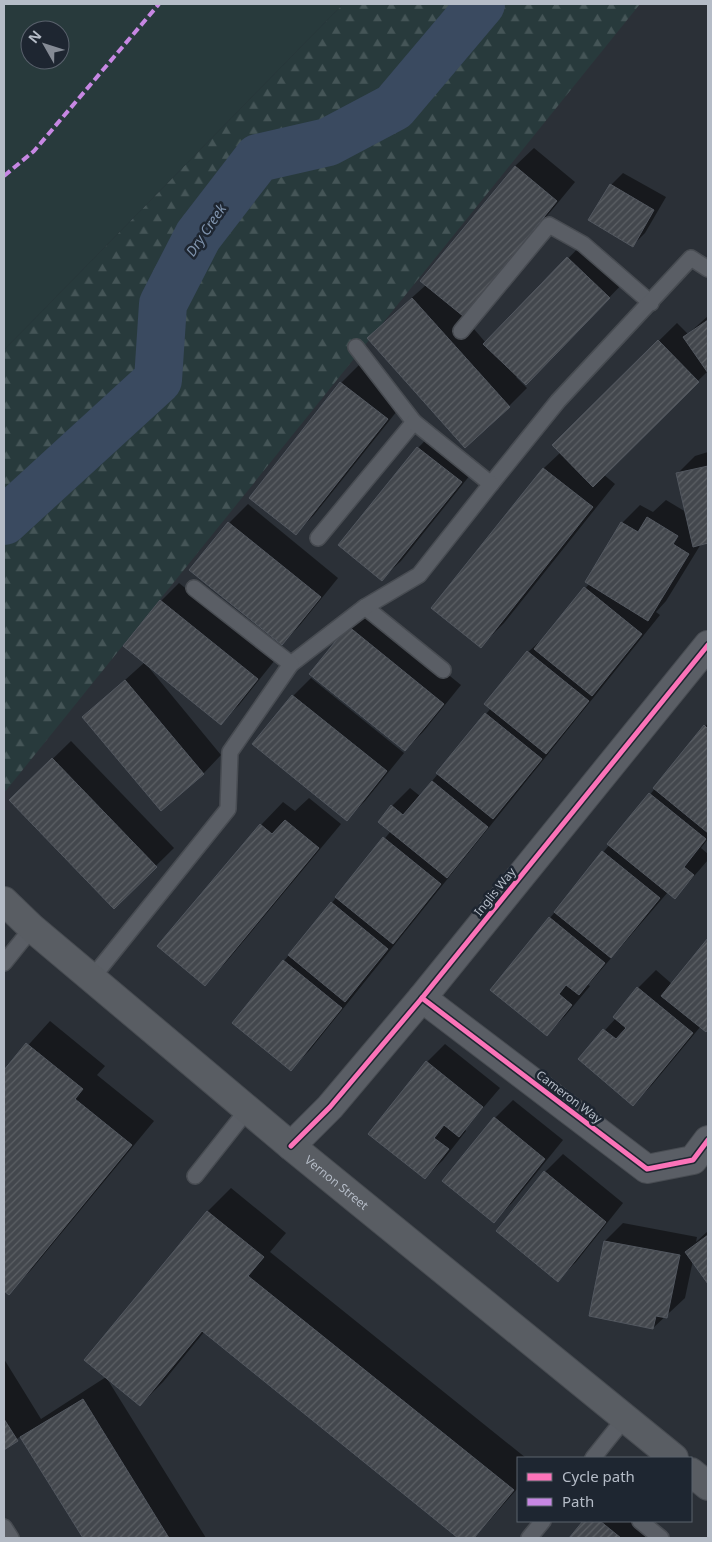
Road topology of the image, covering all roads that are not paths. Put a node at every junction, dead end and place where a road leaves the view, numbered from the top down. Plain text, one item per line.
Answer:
1 (708, 269) edge
2 (651, 303) junction
3 (461, 331) dead end
4 (356, 347) dead end
5 (414, 422) junction
6 (491, 484) junction
7 (318, 538) dead end
8 (194, 588) dead end
9 (365, 607) junction
10 (708, 645) edge
11 (291, 664) junction
12 (443, 670) dead end
13 (4, 901) edge
14 (32, 928) junction
15 (4, 963) edge
16 (92, 978) junction
17 (422, 998) junction
18 (248, 1109) junction
19 (708, 1140) edge
20 (291, 1146) junction
21 (195, 1176) dead end
22 (624, 1418) junction
23 (594, 1457) edge
24 (673, 1457) edge
25 (692, 1473) edge
26 (708, 1486) edge
27 (542, 1522) edge
28 (641, 1522) edge
29 (4, 1527) edge
30 (11, 1538) edge
31 (529, 1538) edge
32 (661, 1538) edge

1 - 2 lane
2 - 3 lane
2 - 6 lane
4 - 5 lane
5 - 6 lane
5 - 7 lane
6 - 9 lane
8 - 11 lane
9 - 11 lane
9 - 12 lane
10 - 17 street, Inglis Way
11 - 16 lane
13 - 14 main road, Vernon Street
14 - 15 lane
14 - 16 main road, Vernon Street
16 - 18 main road, Vernon Street
17 - 19 street, Cameron Way
17 - 20 street, Inglis Way
18 - 20 main road, Vernon Street
18 - 21 lane
20 - 22 main road, Vernon Street
22 - 23 lane
22 - 24 main road, Vernon Street
25 - 26 main road
27 - 31 lane
28 - 32 lane
29 - 30 lane

